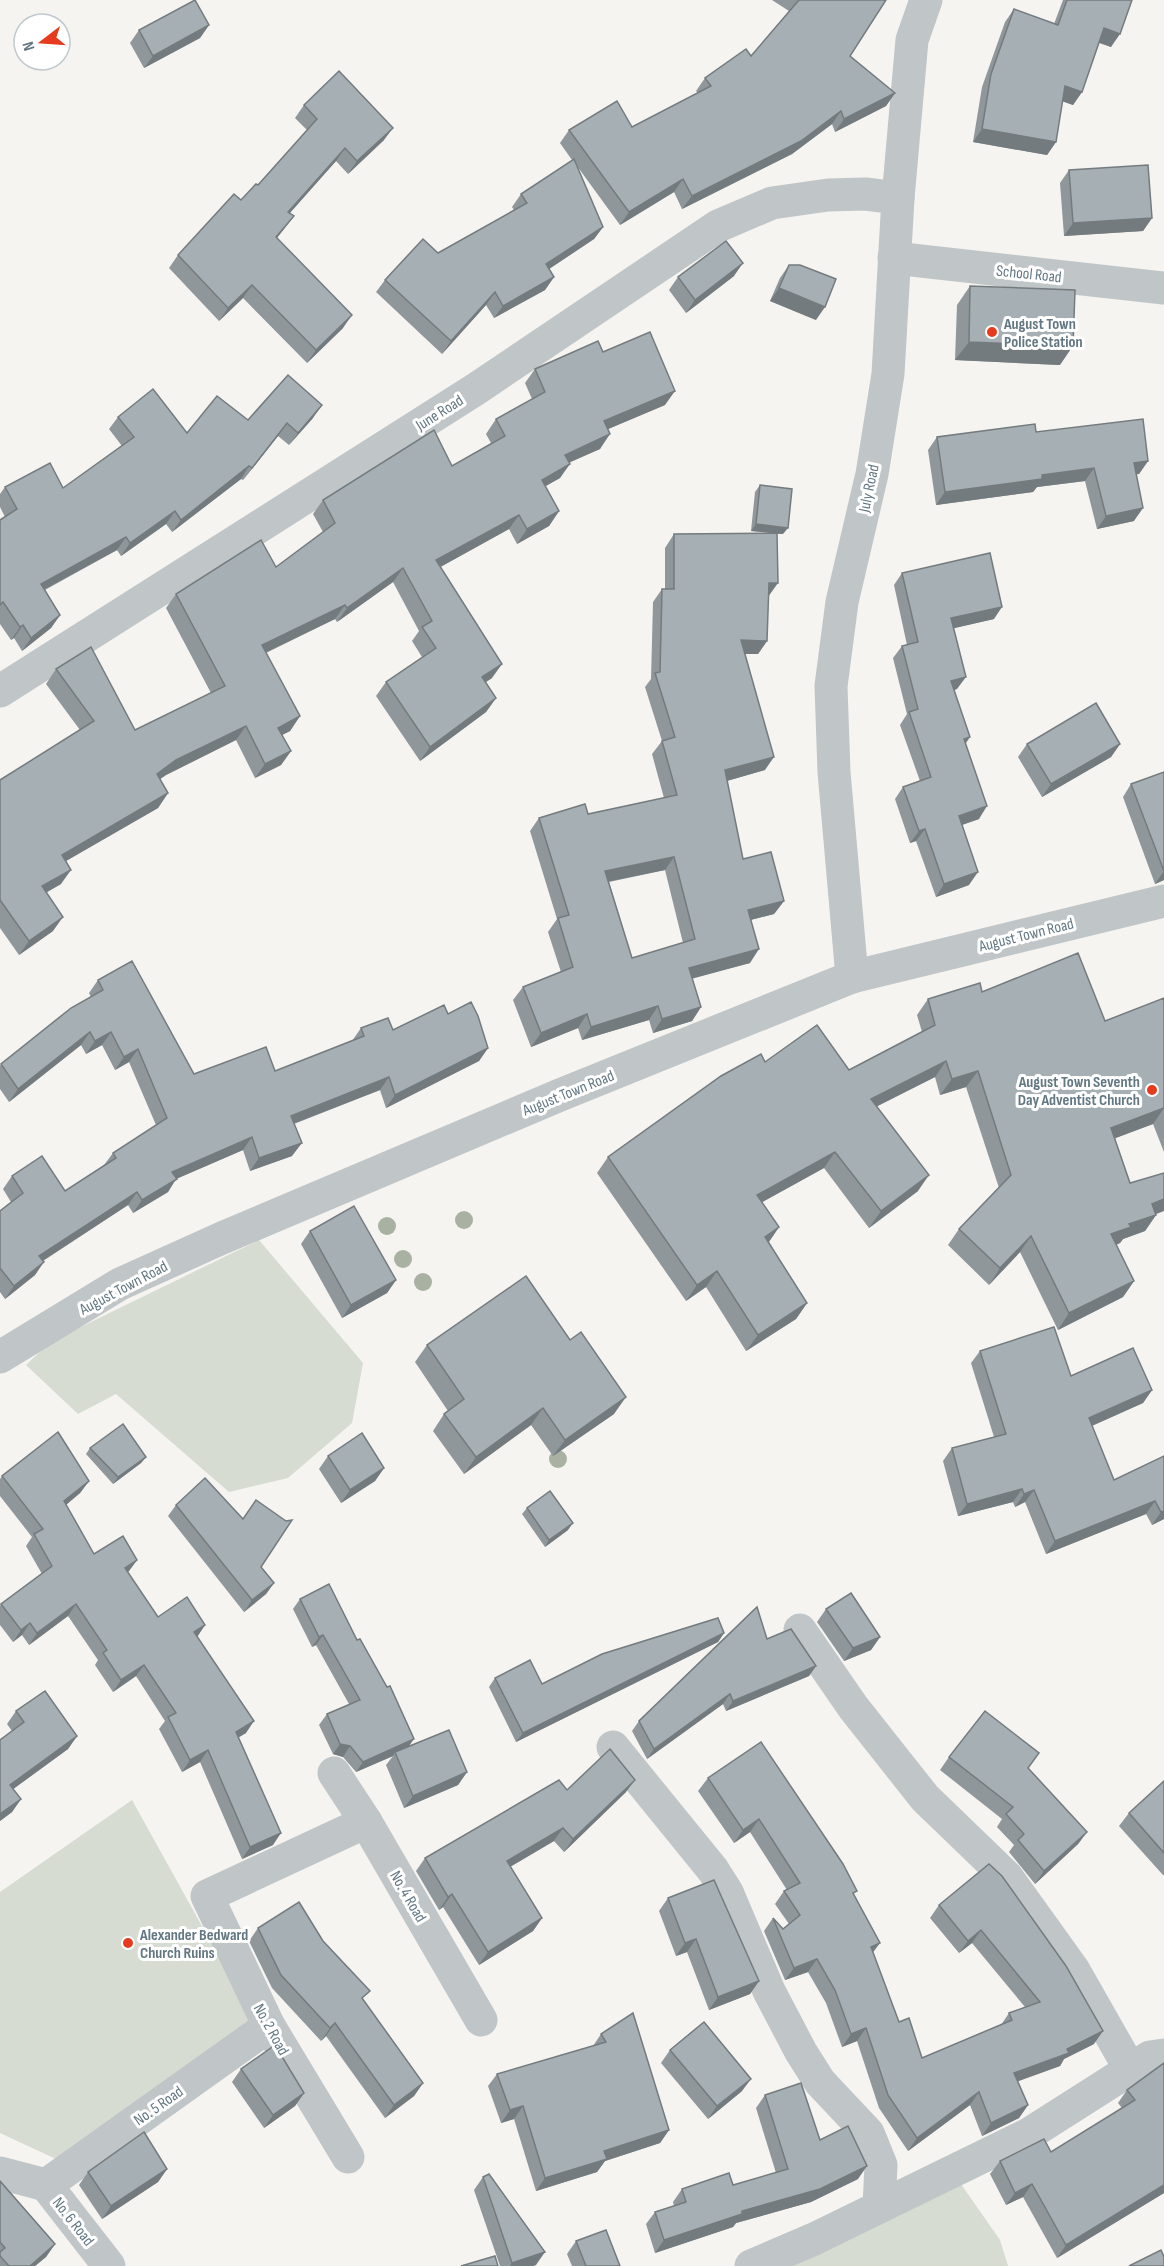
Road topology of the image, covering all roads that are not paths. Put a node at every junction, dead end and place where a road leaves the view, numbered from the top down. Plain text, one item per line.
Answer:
1 (926, 0) edge
2 (898, 198) junction
3 (894, 258) junction
4 (1164, 288) edge
5 (0, 692) edge
6 (1164, 900) edge
7 (852, 977) junction
8 (2, 1353) edge
9 (800, 1630) dead end
10 (614, 1747) dead end
11 (334, 1773) dead end
12 (366, 1822) junction
13 (481, 2020) dead end
14 (269, 2026) junction
15 (1164, 2055) edge
16 (1130, 2069) junction
17 (348, 2157) dead end
18 (0, 2172) edge
19 (46, 2185) junction
20 (879, 2207) junction
21 (109, 2266) edge
22 (751, 2266) edge

1 - 2 street, July Road
2 - 3 street, July Road
2 - 5 street, June Road
3 - 4 street, School Road
3 - 7 street, July Road
6 - 7 street, August Town Road
7 - 8 street, August Town Road
9 - 16 street
10 - 20 street
11 - 12 street, No. 4 Road
12 - 13 street, No. 4 Road
12 - 14 street, No. 2 Road
14 - 17 street, No. 2 Road
14 - 19 street, No. 5 Road
15 - 16 street
16 - 20 street
18 - 19 street, No. 6 Road
19 - 21 street, No. 6 Road
20 - 22 street

